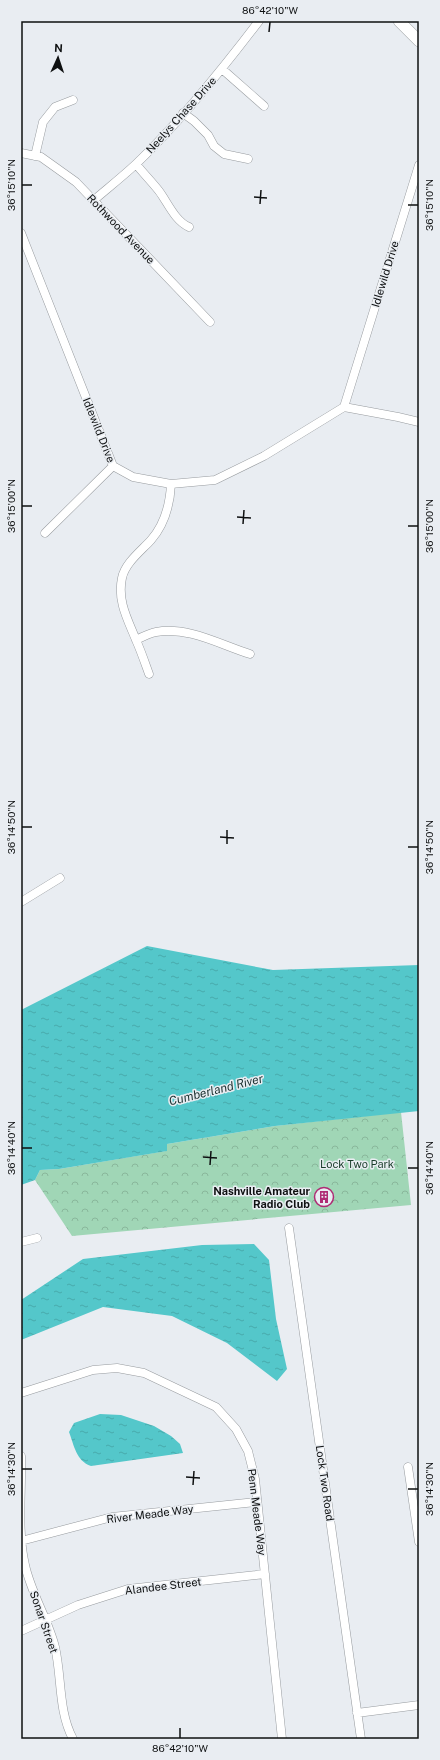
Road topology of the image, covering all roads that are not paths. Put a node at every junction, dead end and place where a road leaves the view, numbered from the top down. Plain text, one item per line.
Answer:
1 (259, 21) edge
2 (399, 21) edge
3 (419, 41) edge
4 (222, 69) junction
5 (72, 100) dead end
6 (264, 106) dead end
7 (183, 113) junction
8 (21, 153) edge
9 (35, 156) junction
10 (248, 159) dead end
11 (136, 164) junction
12 (419, 165) edge
13 (94, 200) junction
14 (189, 227) dead end
15 (21, 233) edge
16 (210, 322) dead end
17 (344, 406) junction
18 (419, 422) edge
19 (113, 466) junction
20 (171, 484) junction
21 (45, 533) dead end
22 (136, 640) junction
23 (250, 654) dead end
24 (149, 674) dead end
25 (60, 878) dead end
26 (21, 902) edge
27 (289, 1228) dead end
28 (37, 1238) dead end
29 (21, 1242) edge
30 (21, 1393) edge
31 (21, 1456) edge
32 (408, 1467) dead end
33 (256, 1502) junction
34 (21, 1541) edge
35 (419, 1542) edge
36 (265, 1574) junction
37 (45, 1621) junction
38 (21, 1631) edge
39 (419, 1705) edge
40 (357, 1713) junction
41 (73, 1739) edge
42 (282, 1739) edge
43 (360, 1739) edge

1 - 4 street, Neelys Chase Drive
2 - 3 main road
4 - 6 street
4 - 7 street, Neelys Chase Drive
5 - 9 street
7 - 10 street
7 - 11 street, Neelys Chase Drive
8 - 9 street, Rothwood Avenue
9 - 13 street, Rothwood Avenue
11 - 13 street, Neelys Chase Drive
11 - 14 street
12 - 17 street, Idlewild Drive
13 - 16 street, Rothwood Avenue
15 - 19 street, Idlewild Drive
17 - 18 street
17 - 20 street, Idlewild Drive
19 - 20 street, Idlewild Drive
19 - 21 street
20 - 22 street
22 - 23 street
22 - 24 street
25 - 26 street
27 - 40 street, Lock Two Road
28 - 29 street
30 - 33 street, Penn Meade Way
31 - 34 street, Sonar Street
32 - 35 street
33 - 34 street, River Meade Way
33 - 36 street, Penn Meade Way
34 - 37 street, Sonar Street
36 - 37 street, Alandee Street
36 - 42 street, Penn Meade Way
37 - 38 street, Alandee Street
37 - 41 street, Sonar Street
39 - 40 street
40 - 43 street, Lock Two Road

